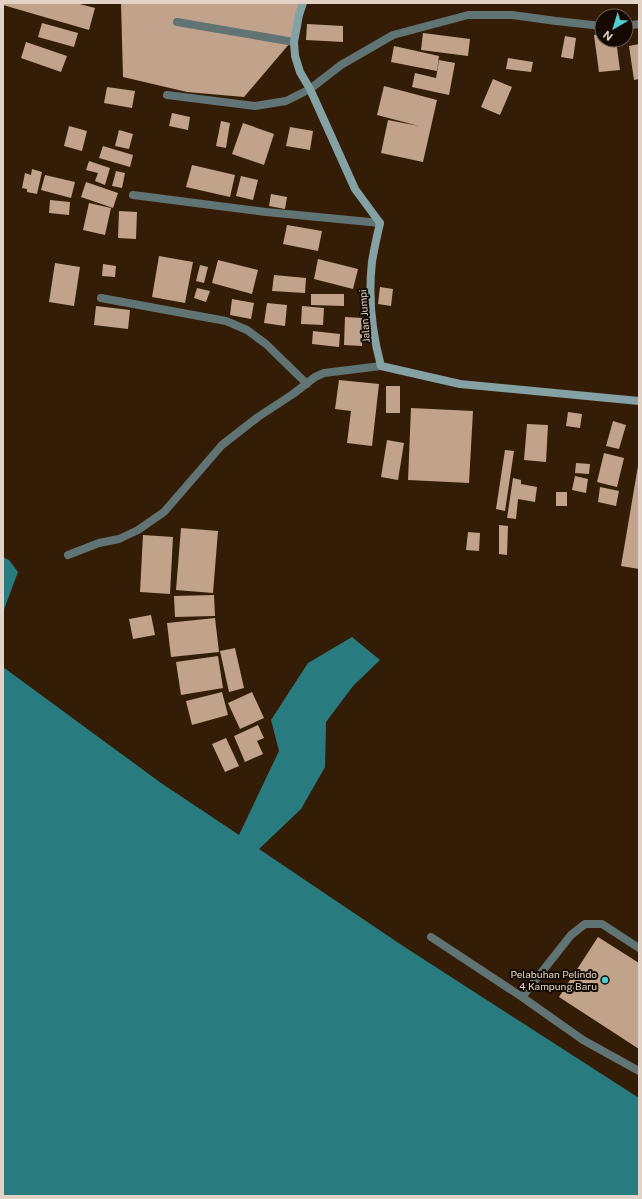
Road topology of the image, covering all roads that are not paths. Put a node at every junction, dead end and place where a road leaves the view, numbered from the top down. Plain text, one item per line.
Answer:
1 (303, 3) edge
2 (177, 22) dead end
3 (594, 25) edge
4 (294, 42) junction
5 (310, 90) junction
6 (167, 95) dead end
7 (133, 194) dead end
8 (380, 223) junction
9 (100, 298) dead end
10 (381, 366) junction
11 (307, 384) junction
12 (639, 401) edge
13 (68, 555) dead end
14 (431, 937) dead end
15 (639, 948) edge
16 (522, 996) junction
17 (639, 1071) edge

1 - 4 street
2 - 4 street
3 - 5 street
4 - 5 street
5 - 6 street
5 - 8 street
7 - 8 street
8 - 10 street, Jalan Jumpi
9 - 11 street
10 - 11 street
10 - 12 street
11 - 13 street
14 - 16 street
15 - 16 street
16 - 17 street

